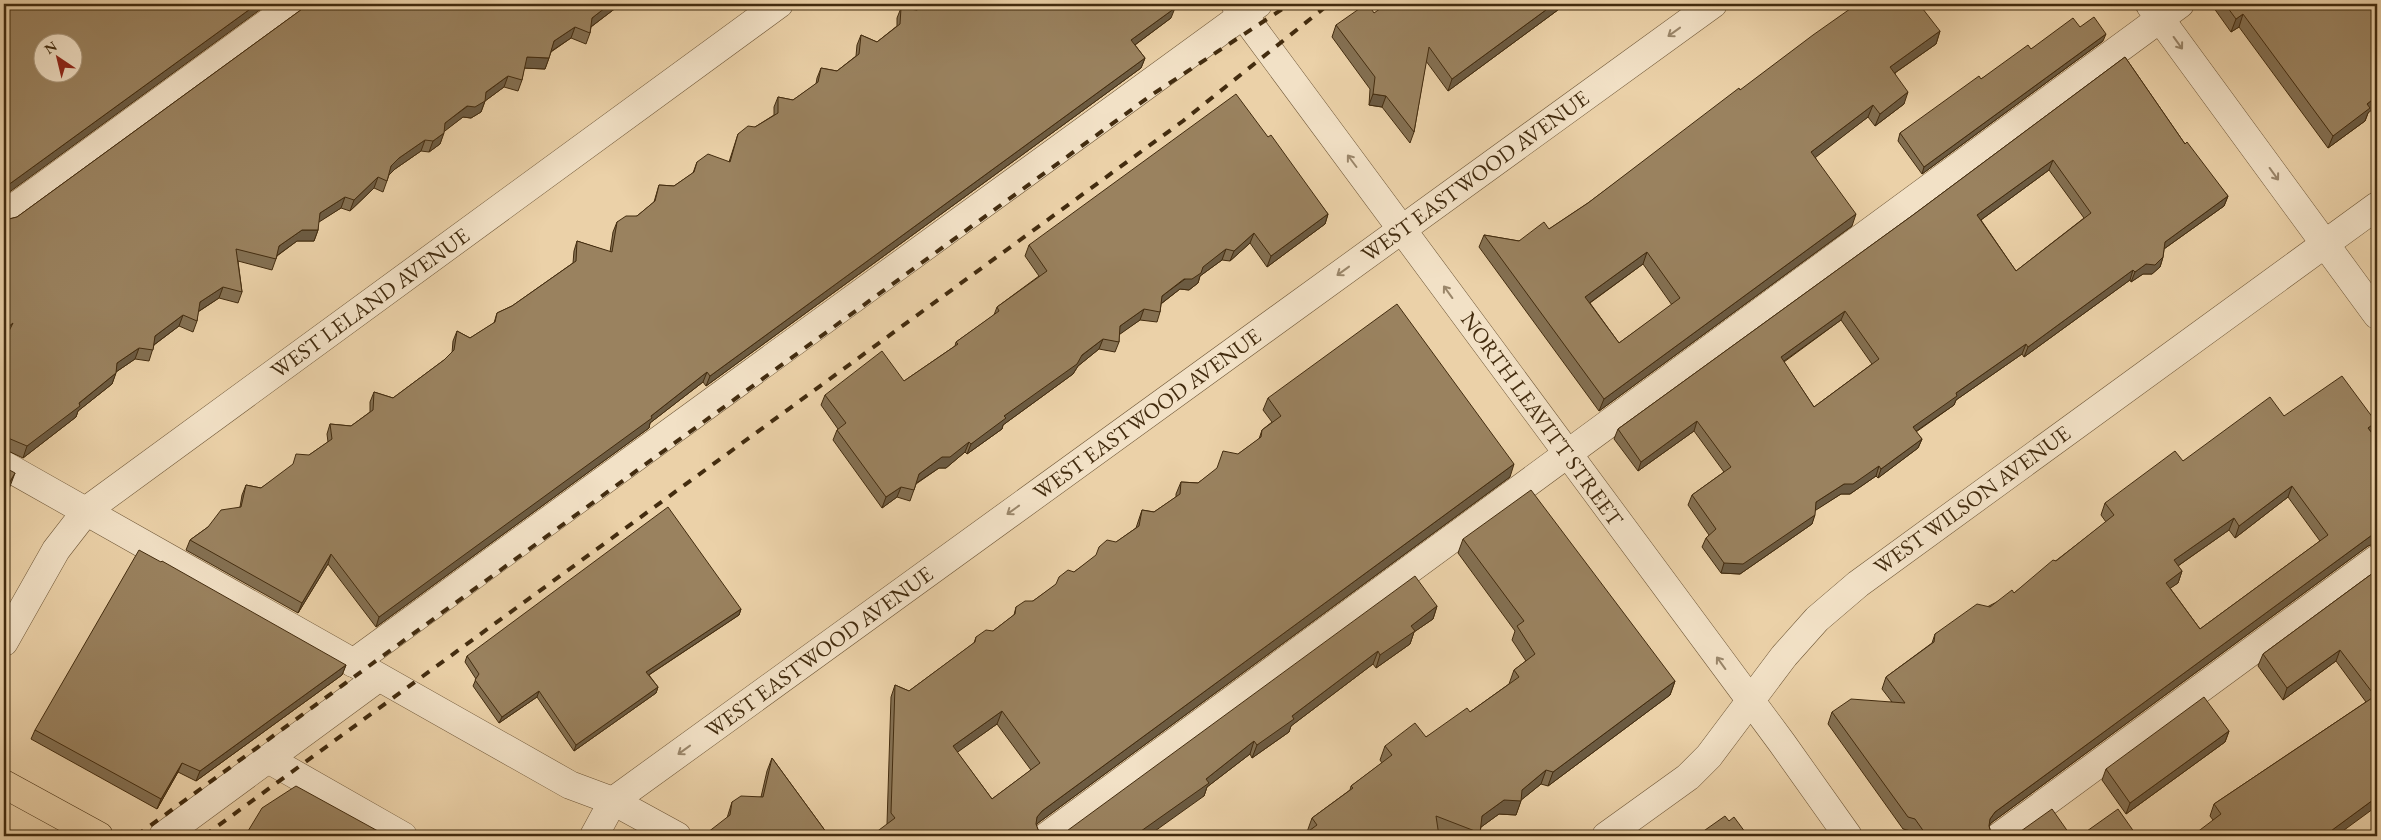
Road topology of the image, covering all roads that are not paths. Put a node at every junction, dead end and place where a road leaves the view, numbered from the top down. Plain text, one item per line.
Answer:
1 (294, 4) edge
2 (779, 4) edge
3 (1713, 4) edge
4 (1245, 7) edge
5 (2163, 9) edge
6 (2377, 206) edge
7 (4, 215) edge
8 (1401, 229) junction
9 (2325, 244) junction
10 (2377, 315) edge
11 (1568, 454) junction
12 (4, 465) edge
13 (87, 510) junction
14 (2377, 559) edge
15 (4, 642) edge
16 (353, 663) junction
17 (378, 678) junction
18 (1750, 702) junction
19 (268, 759) junction
20 (4, 784) edge
21 (614, 800) junction
22 (99, 836) edge
23 (163, 836) edge
24 (403, 836) edge
25 (594, 836) edge
26 (677, 836) edge
27 (1047, 836) edge
28 (1606, 836) edge
29 (1848, 836) edge
30 (2000, 836) edge

1 - 7 street
2 - 13 street, WEST LELAND AVENUE
3 -> 8 street, WEST EASTWOOD AVENUE
8 -> 4 street, NORTH LEAVITT STREET
4 - 16 street
5 -> 9 street
5 - 11 street
6 - 9 street, WEST WILSON AVENUE
11 -> 8 street, NORTH LEAVITT STREET
8 -> 21 street, WEST EASTWOOD AVENUE
9 - 10 street
9 - 18 street, WEST WILSON AVENUE
18 -> 11 street, NORTH LEAVITT STREET
11 - 27 street
12 - 13 street
13 - 15 street, WEST LELAND AVENUE
13 - 16 street
14 - 30 street
16 - 17 street
17 - 19 street
17 - 21 street
18 - 28 street, WEST WILSON AVENUE
18 - 29 street, NORTH LEAVITT STREET
19 - 23 street
19 - 24 street
20 - 22 main road
21 - 25 street, WEST EASTWOOD AVENUE
21 - 26 street

